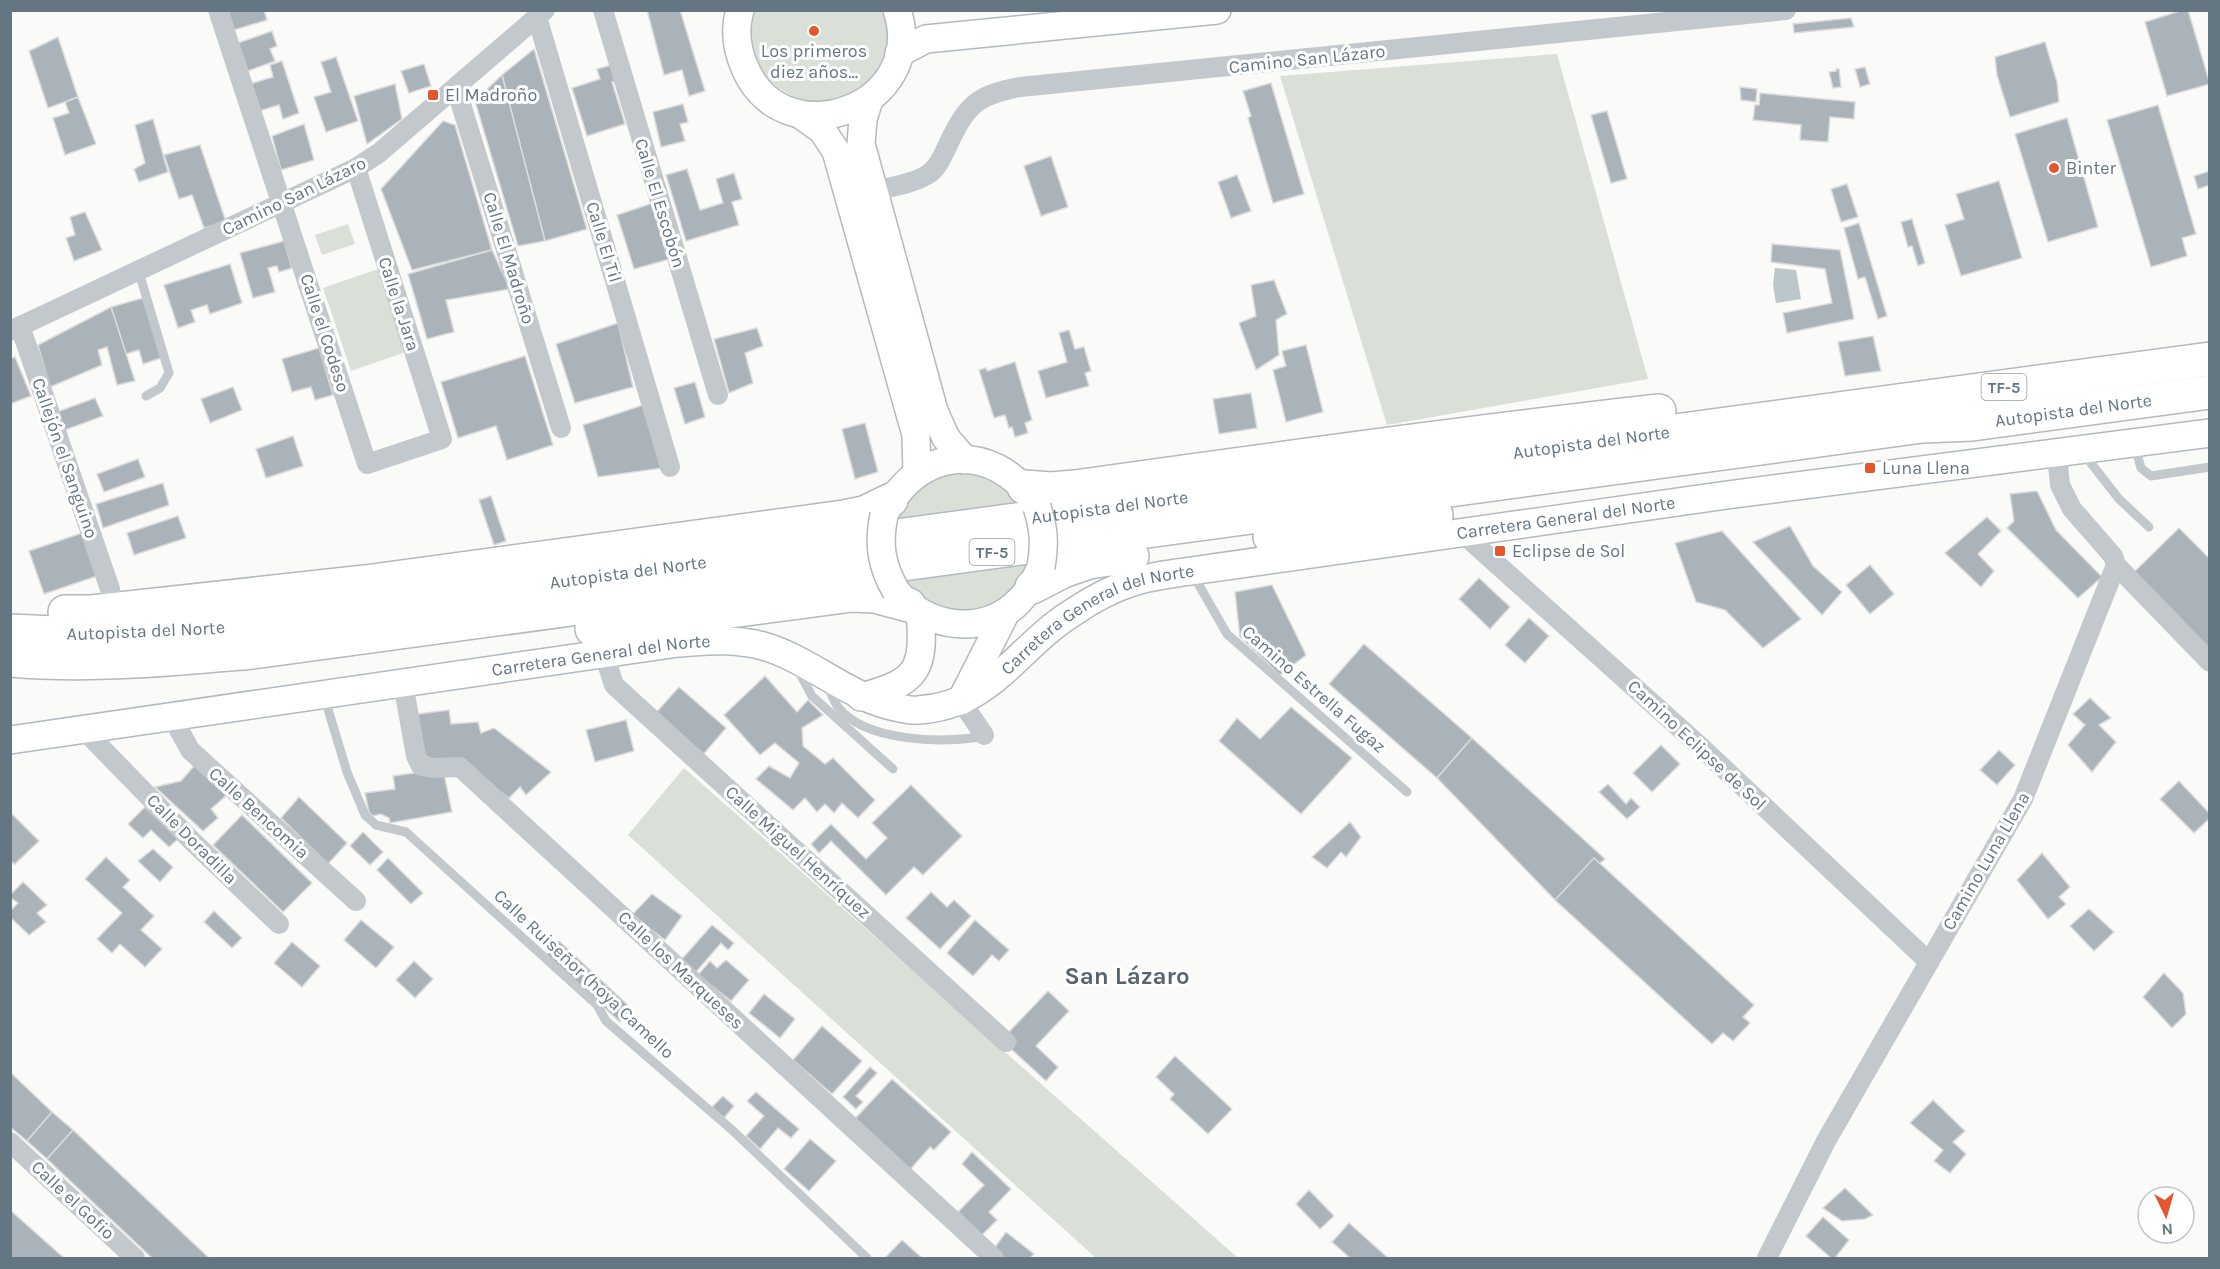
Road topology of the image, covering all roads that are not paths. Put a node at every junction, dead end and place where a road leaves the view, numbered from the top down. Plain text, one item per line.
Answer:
1 (218, 10) edge
2 (603, 10) edge
3 (740, 10) edge
4 (897, 10) edge
5 (1217, 10) edge
6 (1786, 10) edge
7 (541, 14) edge
8 (899, 53) junction
9 (456, 88) junction
10 (869, 100) junction
11 (801, 114) junction
12 (356, 168) junction
13 (873, 191) junction
14 (282, 203) junction
15 (138, 269) junction
16 (15, 328) edge
17 (2210, 359) edge
18 (2210, 392) edge
19 (718, 395) dead end
20 (146, 396) dead end
21 (1834, 410) junction
22 (1972, 424) junction
23 (561, 428) dead end
24 (2210, 433) edge
25 (2135, 443) junction
26 (2069, 452) junction
27 (965, 460) junction
28 (367, 464) joint
29 (670, 467) dead end
30 (2210, 467) edge
31 (917, 473) junction
32 (1031, 497) junction
33 (888, 507) junction
34 (2149, 527) dead end
35 (1461, 532) junction
36 (2116, 565) junction
37 (1191, 571) junction
38 (1036, 577) junction
39 (110, 589) dead end
40 (908, 603) junction
41 (10, 612) edge
42 (1006, 612) junction
43 (10, 631) edge
44 (604, 654) junction
45 (792, 658) junction
46 (10, 660) edge
47 (2210, 662) edge
48 (10, 674) edge
49 (823, 676) junction
50 (403, 683) junction
51 (323, 694) junction
52 (861, 697) junction
53 (961, 701) junction
54 (172, 717) junction
55 (112, 724) junction
56 (83, 729) junction
57 (984, 735) joint
58 (10, 740) edge
59 (106, 752) junction
60 (893, 769) dead end
61 (1407, 792) dead end
62 (356, 901) dead end
63 (279, 924) dead end
64 (1929, 962) junction
65 (1006, 1042) dead end
66 (10, 1142) edge
67 (135, 1258) edge
68 (867, 1258) edge
69 (994, 1258) edge
70 (1767, 1258) edge

1 - 14 street, Calle el Codeso
2 - 19 street, Calle El Escobón
3 - 11 main road
4 - 8 main road
5 - 8 main road
6 - 13 street, Camino San Lázaro
7 - 9 street, Camino San Lázaro
7 - 29 street, Calle El Til
8 - 10 main road
9 - 12 street, Camino San Lázaro
9 - 23 street, Calle El Madroño
10 - 11 main road
10 - 13 main road
11 - 31 main road
12 - 14 street, Camino San Lázaro
12 - 28 street, Calle la Jara
13 - 27 main road
14 - 15 street, Camino San Lázaro
14 - 28 street, Calle el Codeso
15 - 16 street, Camino San Lázaro
15 - 20 lane
16 - 39 street, Callejón el Sanguino
17 - 21 highway, Autopista del Norte / TF-5
18 - 22 highway, Autopista del Norte / TF-5
21 - 32 highway
21 - 43 highway, Autopista del Norte / TF-5
22 - 38 highway
22 - 46 highway, Autopista del Norte / TF-5
24 - 25 main road, Carretera General del Norte
25 - 26 main road, Carretera General del Norte
25 - 30 lane
26 - 34 lane
26 - 35 main road, Carretera General del Norte
26 - 36 street
27 - 31 main road
27 - 32 main road
31 - 33 main road
32 - 38 main road, bridge
33 - 40 main road, bridge
33 - 41 highway
35 - 37 main road, Carretera General del Norte
35 - 64 street, Camino Eclipse de Sol
36 - 47 street
36 - 64 street, Camino Luna Llena
37 - 53 main road, Carretera General del Norte
37 - 61 lane, Camino Estrella Fugaz
38 - 42 main road
40 - 42 main road
40 - 48 highway
40 - 52 main road
42 - 53 main road
44 - 45 main road, Carretera General del Norte
44 - 50 main road, Carretera General del Norte
44 - 65 street, Calle Miguel Henríquez
45 - 49 main road, Carretera General del Norte
45 - 60 lane
49 - 52 main road, Carretera General del Norte
49 - 57 lane
50 - 51 main road, Carretera General del Norte
50 - 69 street, Calle los Marqueses
51 - 54 main road, Carretera General del Norte
51 - 68 lane, Calle Ruiseñor (hoya Camello
52 - 53 main road, Carretera General del Norte
53 - 57 street
54 - 55 main road, Carretera General del Norte
54 - 62 street, Calle Bencomia
55 - 56 main road, Carretera General del Norte
55 - 59 street
56 - 58 main road, Carretera General del Norte
56 - 59 street, Calle Doradilla
59 - 63 street, Calle Doradilla
64 - 70 street, Camino Luna Llena
66 - 67 street, Calle el Gofio

